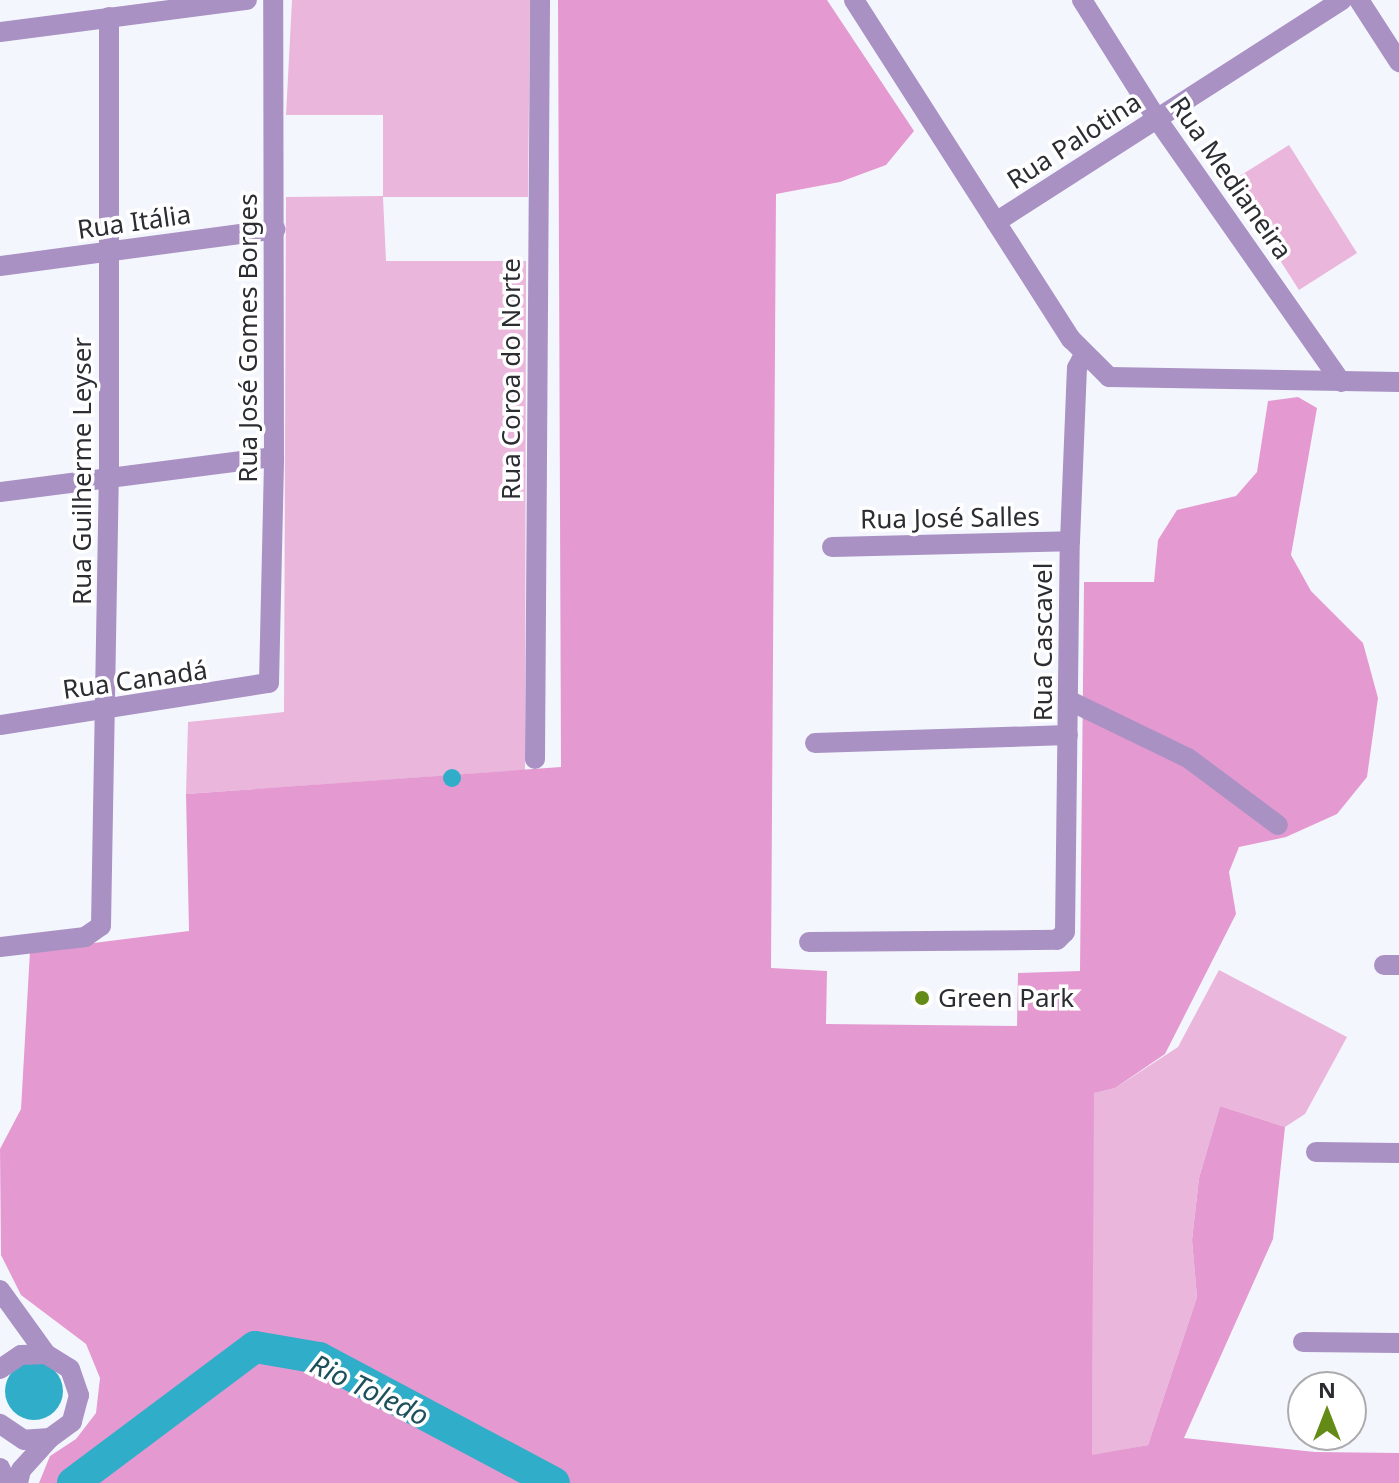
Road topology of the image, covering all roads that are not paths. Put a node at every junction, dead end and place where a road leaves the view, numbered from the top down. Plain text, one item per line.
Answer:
1 (247, 0) edge
2 (273, 0) edge
3 (540, 0) edge
4 (854, 0) edge
5 (1082, 0) edge
6 (1342, 0) edge
7 (1359, 0) edge
8 (156, 5) edge
9 (109, 17) junction
10 (0, 32) edge
11 (1399, 62) edge
12 (1157, 119) junction
13 (996, 222) junction
14 (276, 229) junction
15 (109, 252) junction
16 (0, 266) edge
17 (1084, 355) junction
18 (1341, 382) junction
19 (1399, 382) edge
20 (274, 457) junction
21 (109, 478) junction
22 (0, 492) edge
23 (1070, 541) junction
24 (832, 547) dead end
25 (271, 675) joint
26 (1068, 700) junction
27 (105, 711) junction
28 (0, 725) edge
29 (1068, 735) junction
30 (815, 743) dead end
31 (535, 759) dead end
32 (1278, 825) dead end
33 (809, 942) dead end
34 (0, 947) edge
35 (1316, 1152) dead end
36 (1399, 1153) edge
37 (0, 1290) edge
38 (1303, 1342) dead end
39 (1399, 1343) edge
40 (46, 1354) junction
41 (0, 1369) edge
42 (0, 1424) edge
43 (50, 1438) junction
44 (0, 1468) edge
45 (7, 1483) edge
46 (18, 1483) edge

1 - 8 street
2 - 14 street, Rua José Gomes Borges
3 - 31 street, Rua Coroa do Norte
4 - 13 street
5 - 12 street, Rua Medianeira
6 - 12 street, Rua Palotina
7 - 11 street
8 - 9 street
9 - 10 street
9 - 15 street, Rua Guilherme Leyser
12 - 13 street, Rua Palotina
12 - 18 street, Rua Medianeira
13 - 17 street
14 - 15 street, Rua Itália
14 - 20 street, Rua José Gomes Borges
15 - 16 street, Rua Itália
15 - 21 street, Rua Guilherme Leyser
17 - 18 street
17 - 23 street, Rua Cascavel
18 - 19 street
20 - 21 street
20 - 25 street, Rua José Gomes Borges
21 - 22 street
21 - 27 street, Rua Guilherme Leyser
23 - 24 street, Rua José Salles
23 - 26 street, Rua Cascavel
25 - 27 street, Rua Canadá
26 - 29 street, Rua Cascavel
26 - 32 street
27 - 28 street, Rua Canadá
27 - 34 street, Rua Guilherme Leyser
29 - 30 street
29 - 33 street, Rua Cascavel
35 - 36 street
37 - 40 street
38 - 39 street
40 - 41 street
40 - 43 street
42 - 43 street
43 - 46 street
44 - 45 street

